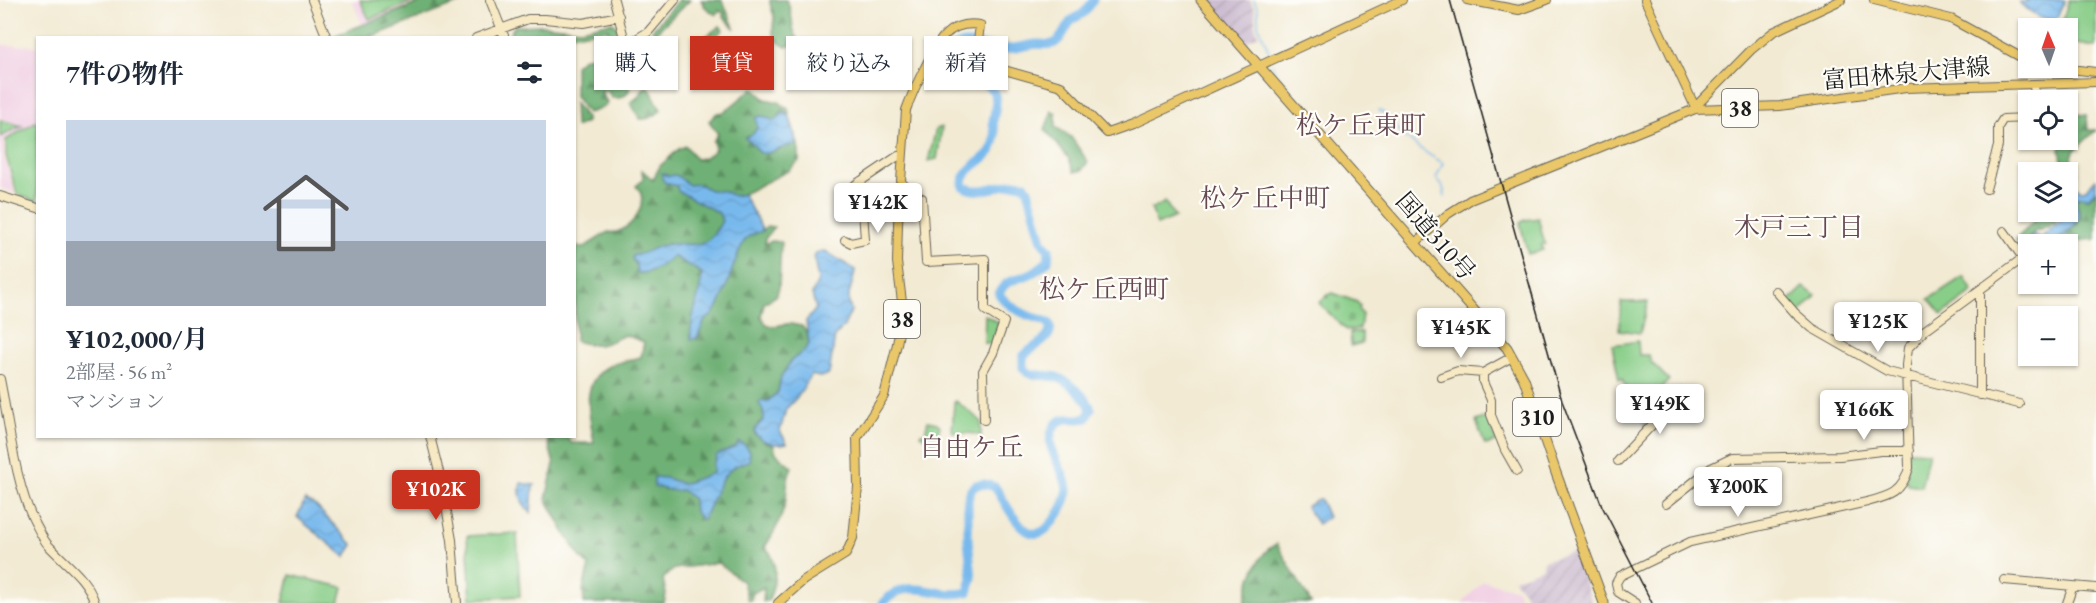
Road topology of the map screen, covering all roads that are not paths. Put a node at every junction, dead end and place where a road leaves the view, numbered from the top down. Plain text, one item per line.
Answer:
1 (312, 0) edge
2 (490, 0) edge
3 (614, 0) edge
4 (675, 0) edge
5 (1201, 0) edge
6 (1402, 0) edge
7 (1467, 0) edge
8 (1547, 0) edge
9 (1645, 0) edge
10 (1841, 0) edge
11 (1874, 0) edge
12 (619, 16) junction
13 (501, 27) junction
14 (326, 36) edge
15 (481, 36) edge
16 (503, 36) edge
17 (2018, 56) edge
18 (1259, 65) junction
19 (2078, 70) edge
20 (2096, 72) edge
21 (2096, 82) edge
22 (2034, 84) junction
23 (1714, 88) junction
24 (2034, 90) edge
25 (1720, 107) junction
26 (1696, 109) junction
27 (2018, 118) edge
28 (902, 156) junction
29 (902, 182) junction
30 (1986, 189) dead end
31 (0, 195) edge
32 (36, 207) edge
33 (2004, 231) dead end
34 (845, 240) dead end
35 (1415, 243) junction
36 (1980, 290) junction
37 (1776, 291) dead end
38 (1512, 357) junction
39 (1483, 373) junction
40 (1906, 376) junction
41 (1441, 377) dead end
42 (0, 379) edge
43 (1684, 391) dead end
44 (1980, 395) junction
45 (2019, 404) dead end
46 (984, 420) dead end
47 (430, 438) edge
48 (1909, 451) junction
49 (1618, 460) dead end
50 (1517, 471) dead end
51 (1666, 504) dead end
52 (2004, 580) dead end
53 (2073, 586) junction
54 (2096, 588) edge
55 (95, 603) edge
56 (457, 603) edge
57 (777, 603) edge
58 (1604, 603) edge
59 (1635, 603) edge
60 (2067, 603) edge

1 - 14 street
2 - 13 street
3 - 12 street
4 - 12 street
5 - 18 highway, 国道310号 / 310
6 - 18 main road, 38
7 - 8 main road
9 - 26 main road, 38
10 - 23 main road, 富田林泉大津線 / 38
11 - 17 main road, 富田林泉大津線
12 - 13 street
13 - 15 street
13 - 16 street
18 - 28 main road, 38
18 - 35 highway, 国道310号 / 310
19 - 20 main road
21 - 22 main road, 富田林泉大津線 / 38
22 - 24 street
22 - 25 main road, 富田林泉大津線 / 38
23 - 25 main road, 38
23 - 26 main road, 富田林泉大津線 / 38
25 - 26 main road, 富田林泉大津線 / 38
26 - 35 main road, 富田林泉大津線 / 38
27 - 30 street
28 - 29 main road, 38
28 - 34 street
29 - 46 street
29 - 57 main road, 38
31 - 32 street
33 - 36 street
35 - 38 highway, 国道310号 / 310
36 - 40 street
36 - 44 street
37 - 40 street
38 - 39 street
38 - 58 highway, 国道310号 / 310
39 - 41 street
39 - 50 street
40 - 44 street
40 - 48 street
42 - 55 street
43 - 49 street
44 - 45 street
47 - 56 street
48 - 51 street
48 - 59 street
52 - 53 street
53 - 54 street
53 - 60 street

